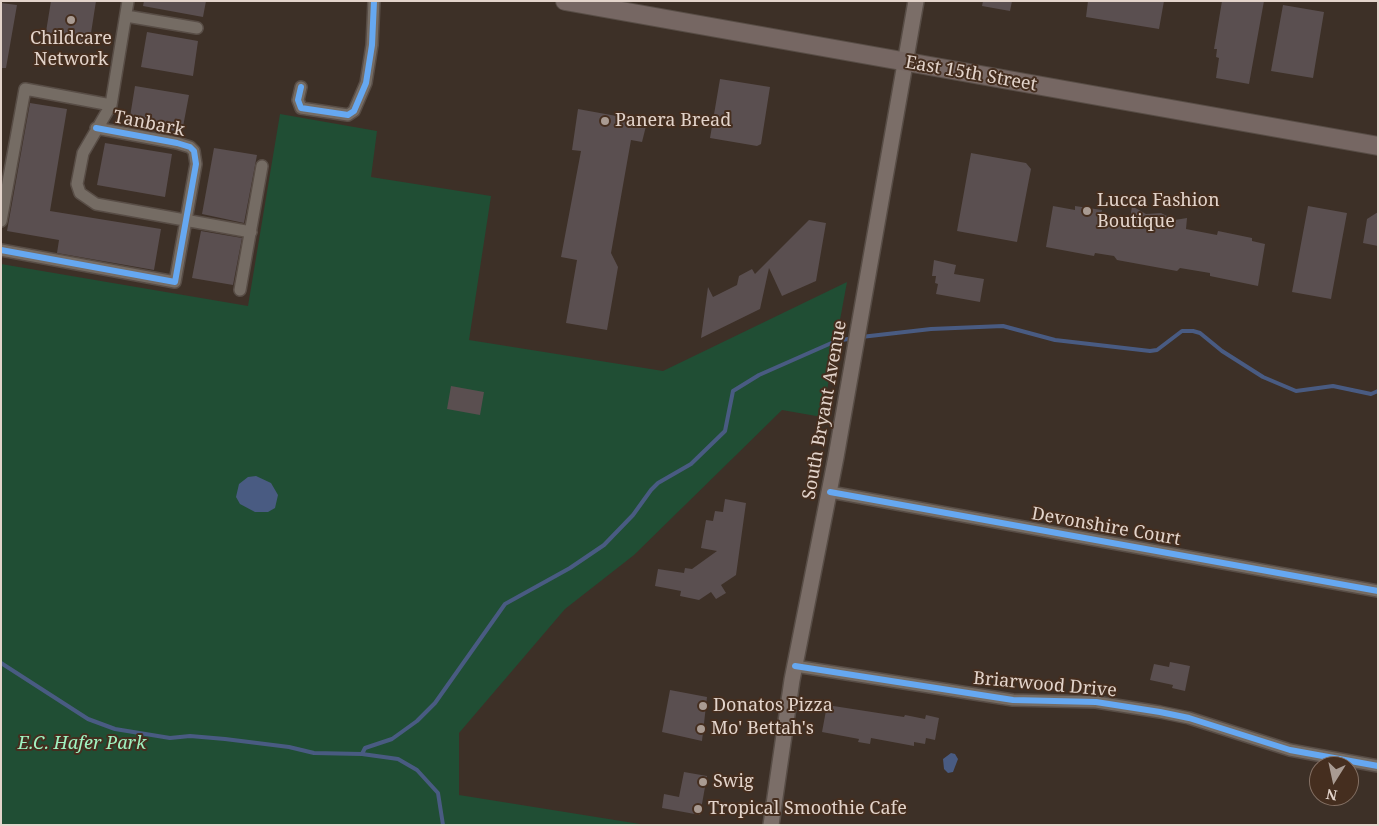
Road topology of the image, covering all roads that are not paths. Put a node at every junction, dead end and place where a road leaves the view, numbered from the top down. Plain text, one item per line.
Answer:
1 (128, 1) edge
2 (374, 1) edge
3 (565, 1) edge
4 (916, 1) edge
5 (126, 16) junction
6 (197, 28) dead end
7 (906, 62) junction
8 (301, 87) dead end
9 (111, 105) junction
10 (96, 128) junction
11 (1378, 146) edge
12 (262, 166) dead end
13 (186, 220) junction
14 (1, 221) edge
15 (251, 232) junction
16 (1, 250) edge
17 (240, 290) dead end
18 (830, 492) junction
19 (1378, 591) edge
20 (795, 666) junction
21 (1378, 766) edge
22 (771, 825) edge

1 - 5 street
2 - 8 street
3 - 7 main road, East 15th Street
4 - 7 main road, South Bryant Avenue
5 - 6 street
5 - 9 street
7 - 11 main road, East 15th Street
7 - 18 main road, South Bryant Avenue
9 - 10 street
9 - 14 street
10 - 13 street, Tanbark
10 - 13 street
12 - 15 street
13 - 15 street
13 - 16 street
15 - 17 street
18 - 19 street, Devonshire Court
18 - 20 main road, South Bryant Avenue
20 - 21 street, Briarwood Drive
20 - 22 main road, South Bryant Avenue

